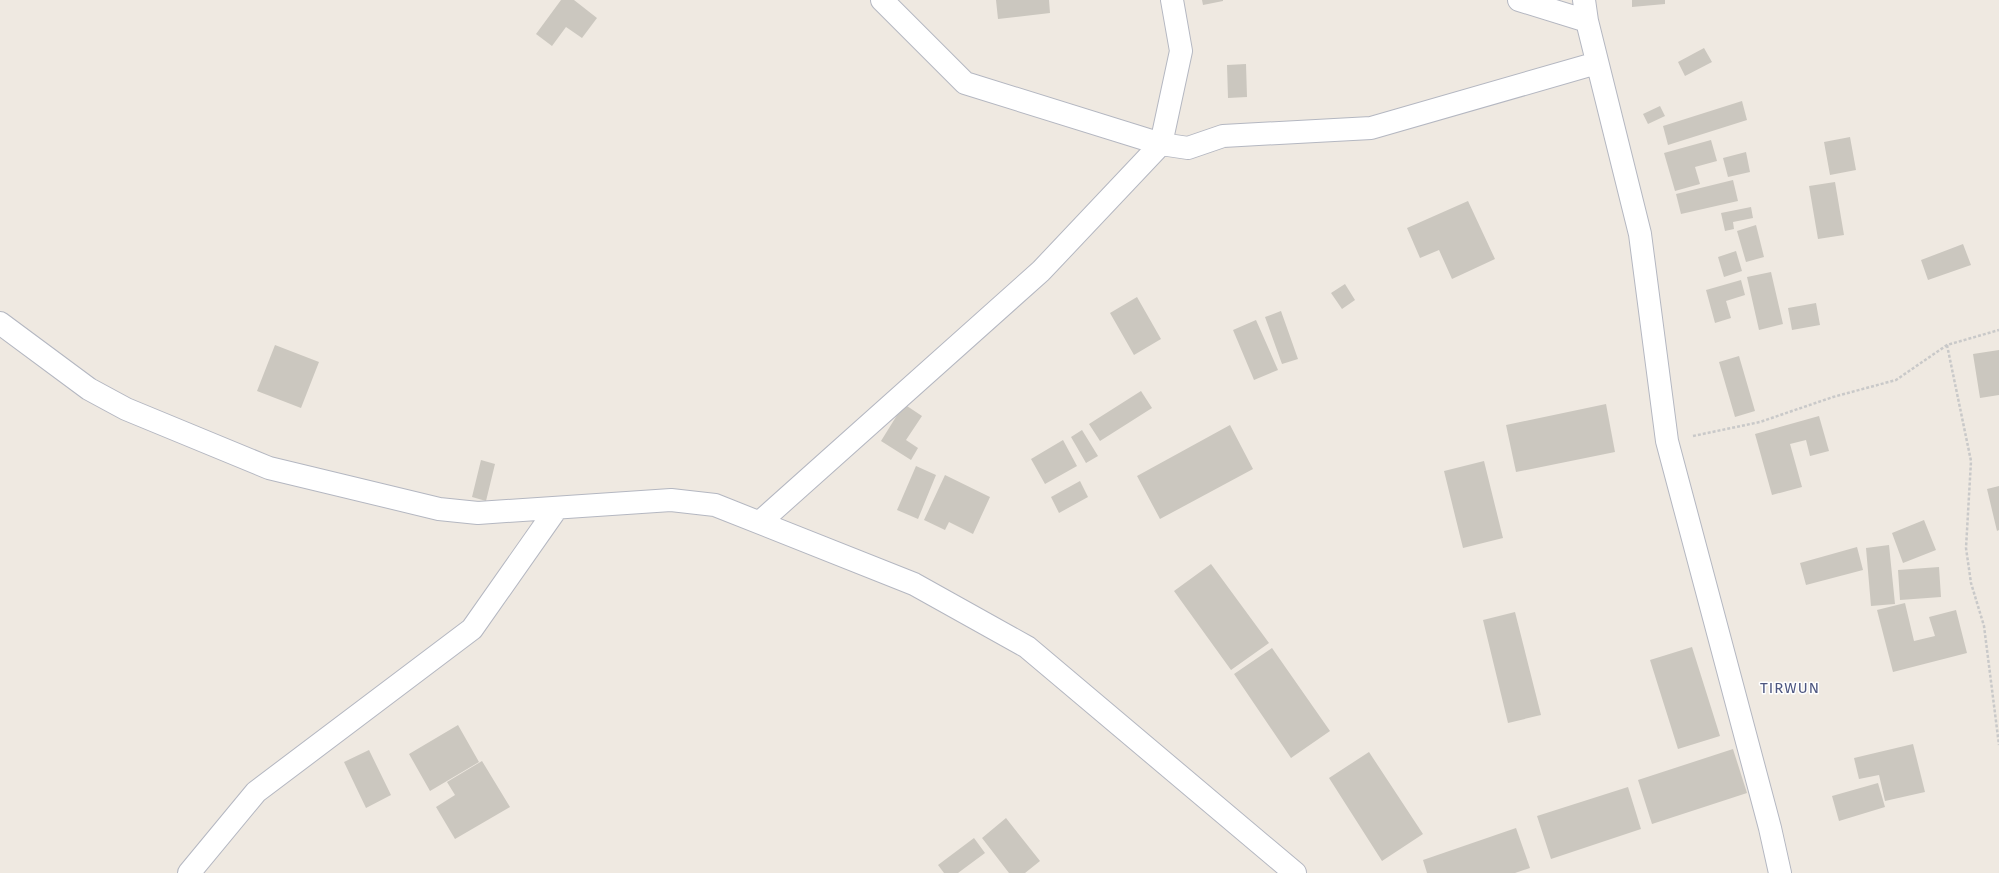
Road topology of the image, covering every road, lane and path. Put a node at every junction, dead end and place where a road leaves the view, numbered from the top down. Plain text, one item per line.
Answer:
1 (882, 0) edge
2 (1172, 0) edge
3 (1519, 0) edge
4 (1585, 10) edge
5 (1597, 64) junction
6 (1161, 144) junction
7 (0, 323) edge
8 (1999, 330) edge
9 (1946, 345) junction
10 (1667, 442) junction
11 (557, 508) junction
12 (760, 522) junction
13 (1999, 745) edge
14 (189, 873) edge
15 (1295, 873) edge
16 (1780, 873) edge

1 - 6 street
2 - 6 street
3 - 4 street
4 - 5 street
5 - 6 street
5 - 10 street
6 - 12 street
7 - 11 street
8 - 9 path
9 - 10 path
9 - 13 path
10 - 16 street
11 - 12 street
11 - 14 street
12 - 15 street

